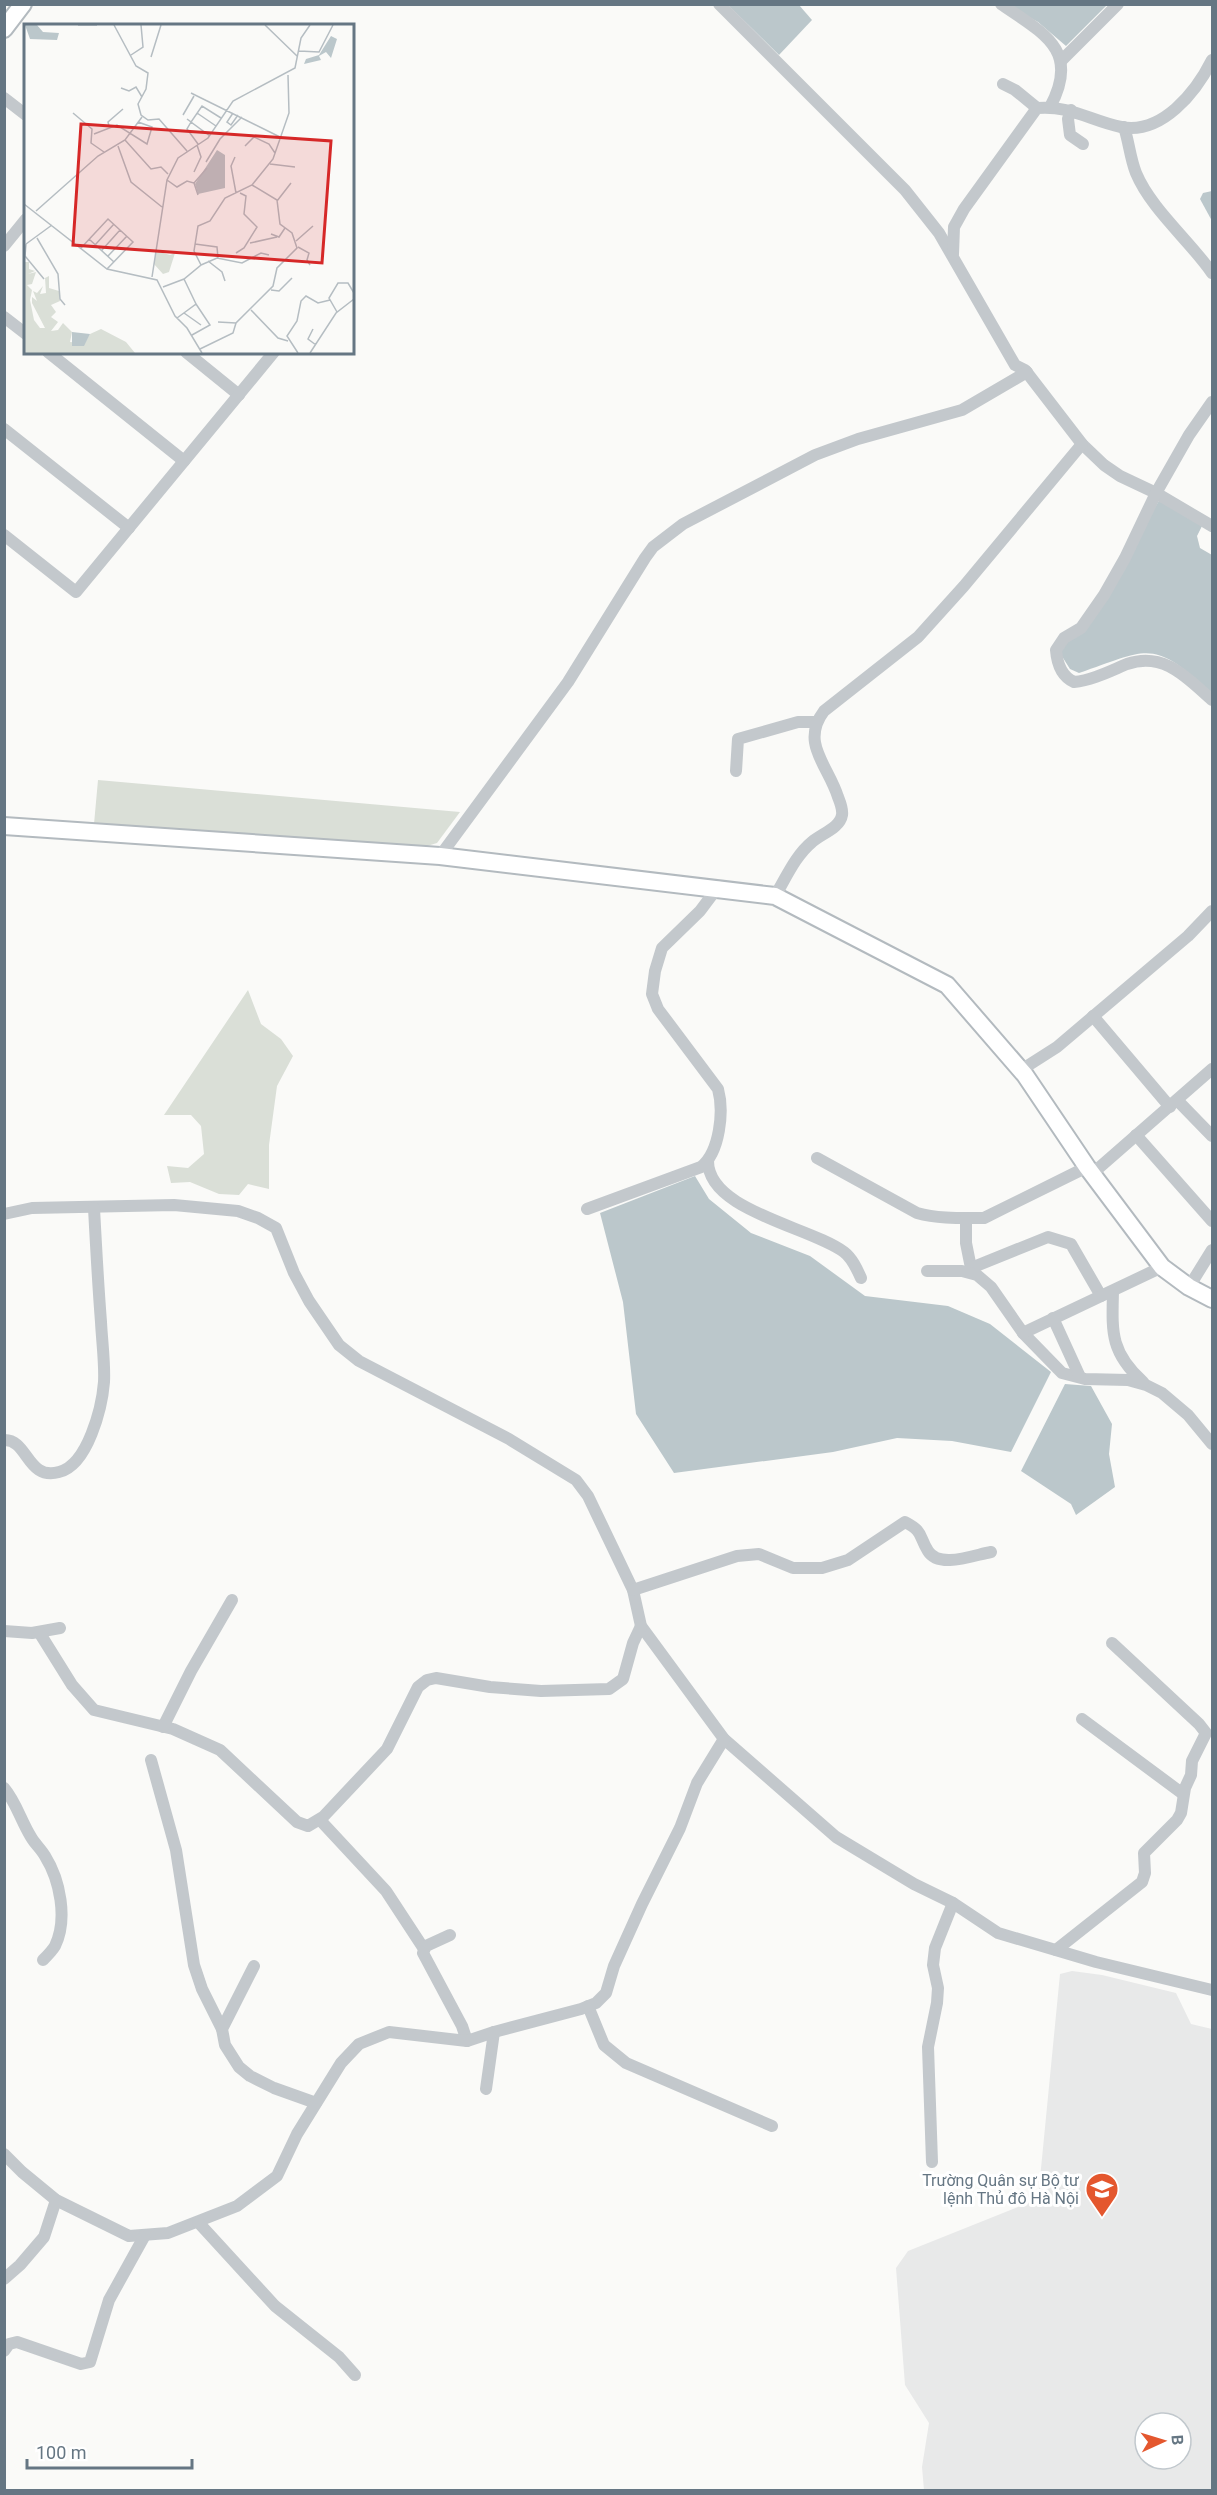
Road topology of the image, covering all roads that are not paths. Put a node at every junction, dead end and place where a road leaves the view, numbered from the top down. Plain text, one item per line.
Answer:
1 (23, 4) edge
2 (719, 4) edge
3 (1001, 4) edge
4 (1118, 4) edge
5 (4, 29) edge
6 (1212, 60) edge
7 (1061, 61) junction
8 (1004, 84) dead end
9 (4, 98) edge
10 (1050, 107) junction
11 (1037, 108) junction
12 (1071, 110) junction
13 (24, 113) edge
14 (1124, 127) junction
15 (1083, 144) dead end
16 (24, 222) edge
17 (4, 246) edge
18 (1208, 257) edge
19 (953, 258) junction
20 (1212, 273) edge
21 (4, 317) edge
22 (24, 332) edge
23 (50, 354) edge
24 (188, 354) edge
25 (272, 354) edge
26 (1027, 372) junction
27 (239, 395) junction
28 (1212, 402) edge
29 (4, 429) edge
30 (1082, 444) junction
31 (184, 461) junction
32 (1156, 493) junction
33 (1212, 526) edge
34 (129, 528) junction
35 (4, 535) edge
36 (1212, 700) edge
37 (816, 722) junction
38 (736, 771) dead end
39 (4, 826) edge
40 (440, 856) junction
41 (718, 887) junction
42 (775, 896) junction
43 (1212, 911) edge
44 (1093, 1016) junction
45 (1212, 1069) edge
46 (1021, 1070) junction
47 (1173, 1103) junction
48 (1136, 1136) junction
49 (1212, 1136) edge
50 (817, 1158) dead end
51 (708, 1161) junction
52 (1090, 1170) junction
53 (94, 1208) junction
54 (587, 1209) dead end
55 (4, 1215) edge
56 (966, 1218) junction
57 (1212, 1221) edge
58 (1212, 1250) edge
59 (1162, 1267) junction
60 (927, 1271) dead end
61 (971, 1271) junction
62 (861, 1278) dead end
63 (1189, 1287) junction
64 (1107, 1293) junction
65 (1212, 1299) edge
66 (1053, 1318) junction
67 (1023, 1333) junction
68 (1080, 1377) junction
69 (1146, 1385) junction
70 (4, 1440) edge
71 (1212, 1444) edge
72 (991, 1552) dead end
73 (633, 1590) junction
74 (232, 1600) dead end
75 (641, 1626) junction
76 (60, 1628) dead end
77 (4, 1631) edge
78 (39, 1632) junction
79 (1112, 1643) dead end
80 (1082, 1719) dead end
81 (163, 1727) junction
82 (724, 1739) junction
83 (151, 1760) dead end
84 (4, 1788) edge
85 (1183, 1794) junction
86 (320, 1820) junction
87 (953, 1903) junction
88 (450, 1935) dead end
89 (424, 1949) junction
90 (1056, 1950) junction
91 (43, 1960) dead end
92 (254, 1966) dead end
93 (1212, 1990) edge
94 (588, 2006) junction
95 (222, 2028) junction
96 (494, 2032) junction
97 (468, 2041) junction
98 (486, 2089) dead end
99 (316, 2103) junction
100 (772, 2126) dead end
101 (4, 2154) edge
102 (932, 2162) dead end
103 (56, 2200) junction
104 (198, 2222) junction
105 (145, 2235) junction
106 (4, 2279) edge
107 (4, 2351) edge
108 (355, 2375) dead end

1 - 5 street
2 - 19 street
3 - 7 street
4 - 7 street
6 - 14 street
7 - 10 street
8 - 11 street
9 - 13 street
10 - 11 street
10 - 12 street
11 - 19 street
12 - 14 street
12 - 15 street
14 - 18 street
16 - 17 street
18 - 20 street
19 - 26 street
21 - 22 street
23 - 31 street
24 - 27 street
25 - 27 street
26 - 30 street
26 - 40 street
27 - 31 street
28 - 32 street
29 - 34 street
30 - 32 street
30 - 37 street
31 - 34 street
32 - 33 street
32 - 36 street
34 - 35 street
37 - 38 street
37 - 42 street
39 - 40 street
40 - 41 street
41 - 42 street
41 - 51 street
42 - 46 street
43 - 44 street
44 - 46 street
44 - 47 street
45 - 47 street
46 - 52 street
47 - 48 street
47 - 49 street
48 - 52 street
48 - 57 street
50 - 56 street
51 - 54 street
51 - 62 street
52 - 56 street
52 - 59 street
53 - 55 street
53 - 70 street
53 - 73 street
56 - 61 street
58 - 63 street
59 - 63 street
59 - 64 street
60 - 61 street
61 - 64 street
61 - 67 street
63 - 65 street
64 - 66 street
64 - 69 street
66 - 67 street
66 - 68 street
67 - 68 street
68 - 69 street
69 - 71 street
72 - 73 street
73 - 75 street
74 - 81 street
75 - 82 street
75 - 86 street
76 - 78 street
77 - 78 street
78 - 81 street
79 - 85 street
80 - 85 street
81 - 86 street
82 - 87 street
82 - 94 street
83 - 95 street
84 - 91 street
85 - 90 street
86 - 89 street
87 - 90 street
87 - 102 street
88 - 89 street
89 - 97 street
90 - 93 street
92 - 95 street
94 - 96 street
94 - 100 street
95 - 99 street
96 - 97 street
96 - 98 street
97 - 99 street
99 - 104 street
101 - 103 street
103 - 105 street
103 - 106 street
104 - 105 street
104 - 108 street
105 - 107 street

